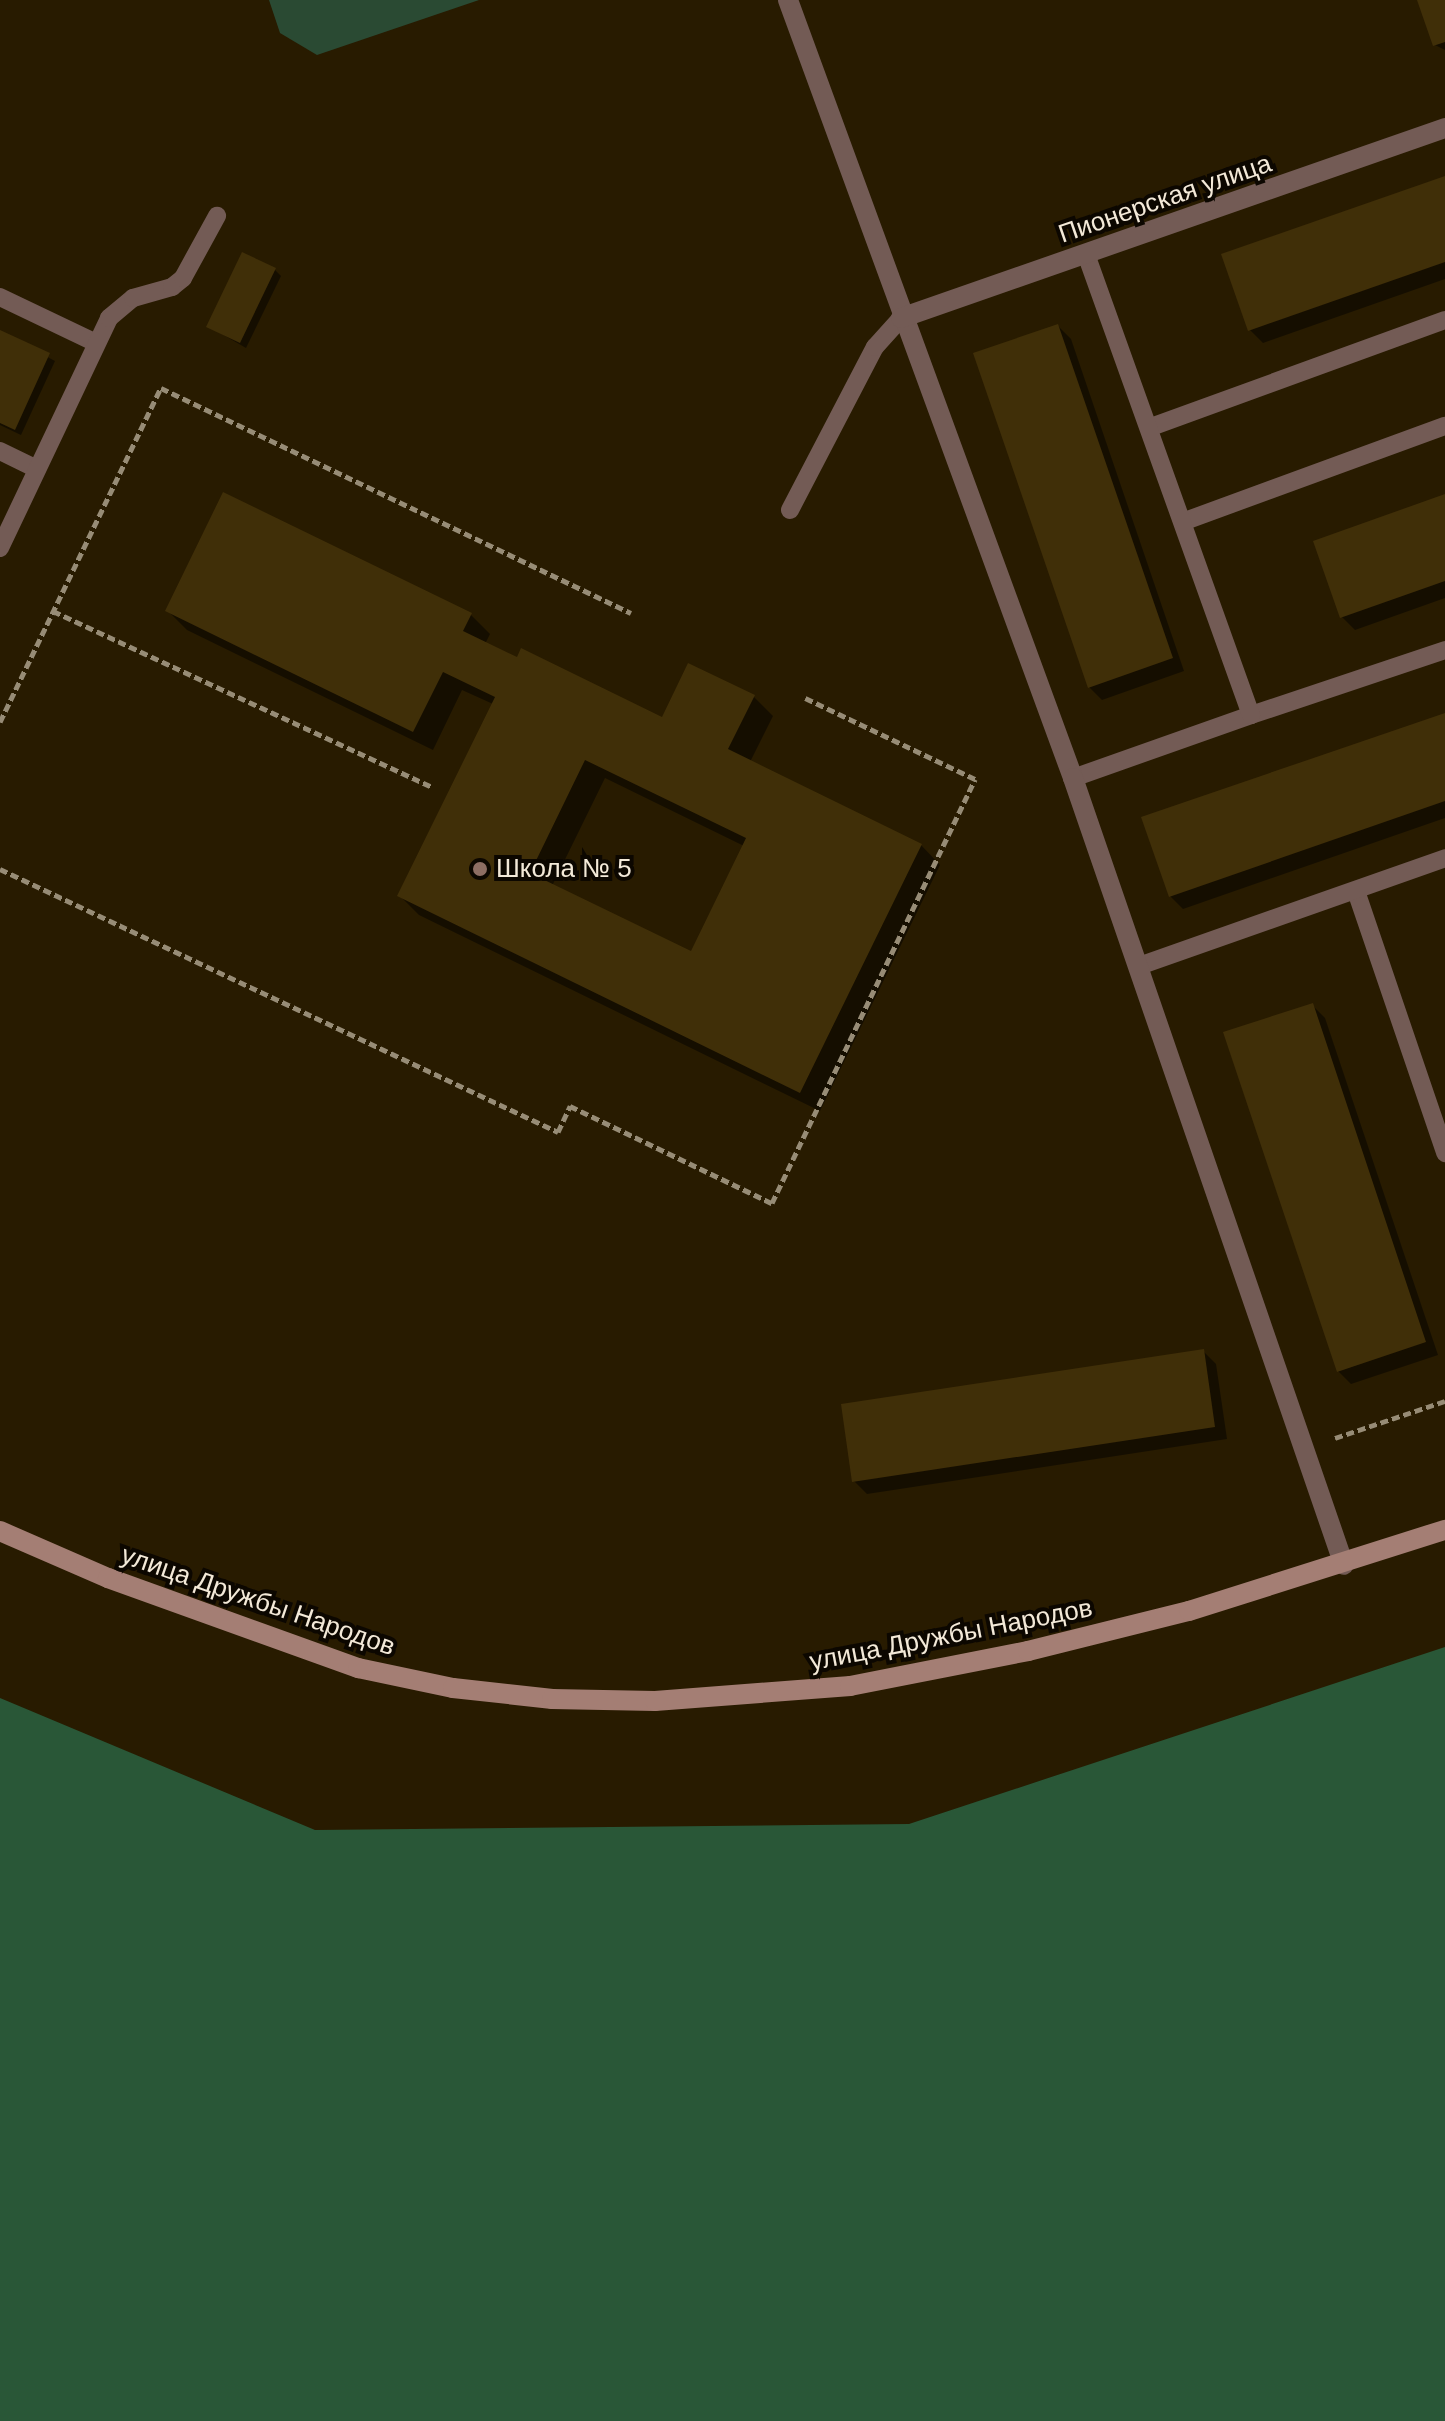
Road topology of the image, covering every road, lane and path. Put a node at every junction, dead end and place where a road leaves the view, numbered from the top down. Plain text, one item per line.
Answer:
1 (788, 0) edge
2 (1445, 128) edge
3 (217, 216) dead end
4 (1086, 254) junction
5 (0, 297) edge
6 (901, 318) junction
7 (1445, 320) edge
8 (94, 342) junction
9 (1445, 426) edge
10 (1151, 427) junction
11 (0, 451) edge
12 (35, 468) junction
13 (790, 510) dead end
14 (1185, 521) junction
15 (0, 548) edge
16 (53, 611) junction
17 (631, 613) dead end
18 (1445, 650) edge
19 (805, 698) dead end
20 (1251, 715) junction
21 (0, 722) edge
22 (1073, 778) junction
23 (432, 787) dead end
24 (1445, 858) edge
25 (0, 869) edge
26 (1356, 891) junction
27 (1139, 966) junction
28 (1445, 1153) edge
29 (1445, 1401) edge
30 (1308, 1447) junction
31 (1445, 1530) edge
32 (0, 1531) edge
33 (1344, 1565) junction

1 - 6 street
2 - 4 street, Пионерская улица
3 - 8 lane
4 - 6 street, Пионерская улица
4 - 10 lane
5 - 8 lane
6 - 13 lane
6 - 22 street
7 - 10 lane
8 - 12 lane
9 - 14 lane
10 - 14 lane
11 - 12 lane
12 - 15 lane
14 - 20 lane
16 - 17 path
16 - 21 path
16 - 23 path
18 - 20 lane
19 - 25 path
20 - 22 lane
22 - 27 street
24 - 26 lane
26 - 27 lane
26 - 28 lane
27 - 30 street
29 - 30 path
30 - 33 street
31 - 33 street, улица Дружбы Народов
32 - 33 street, улица Дружбы Народов

